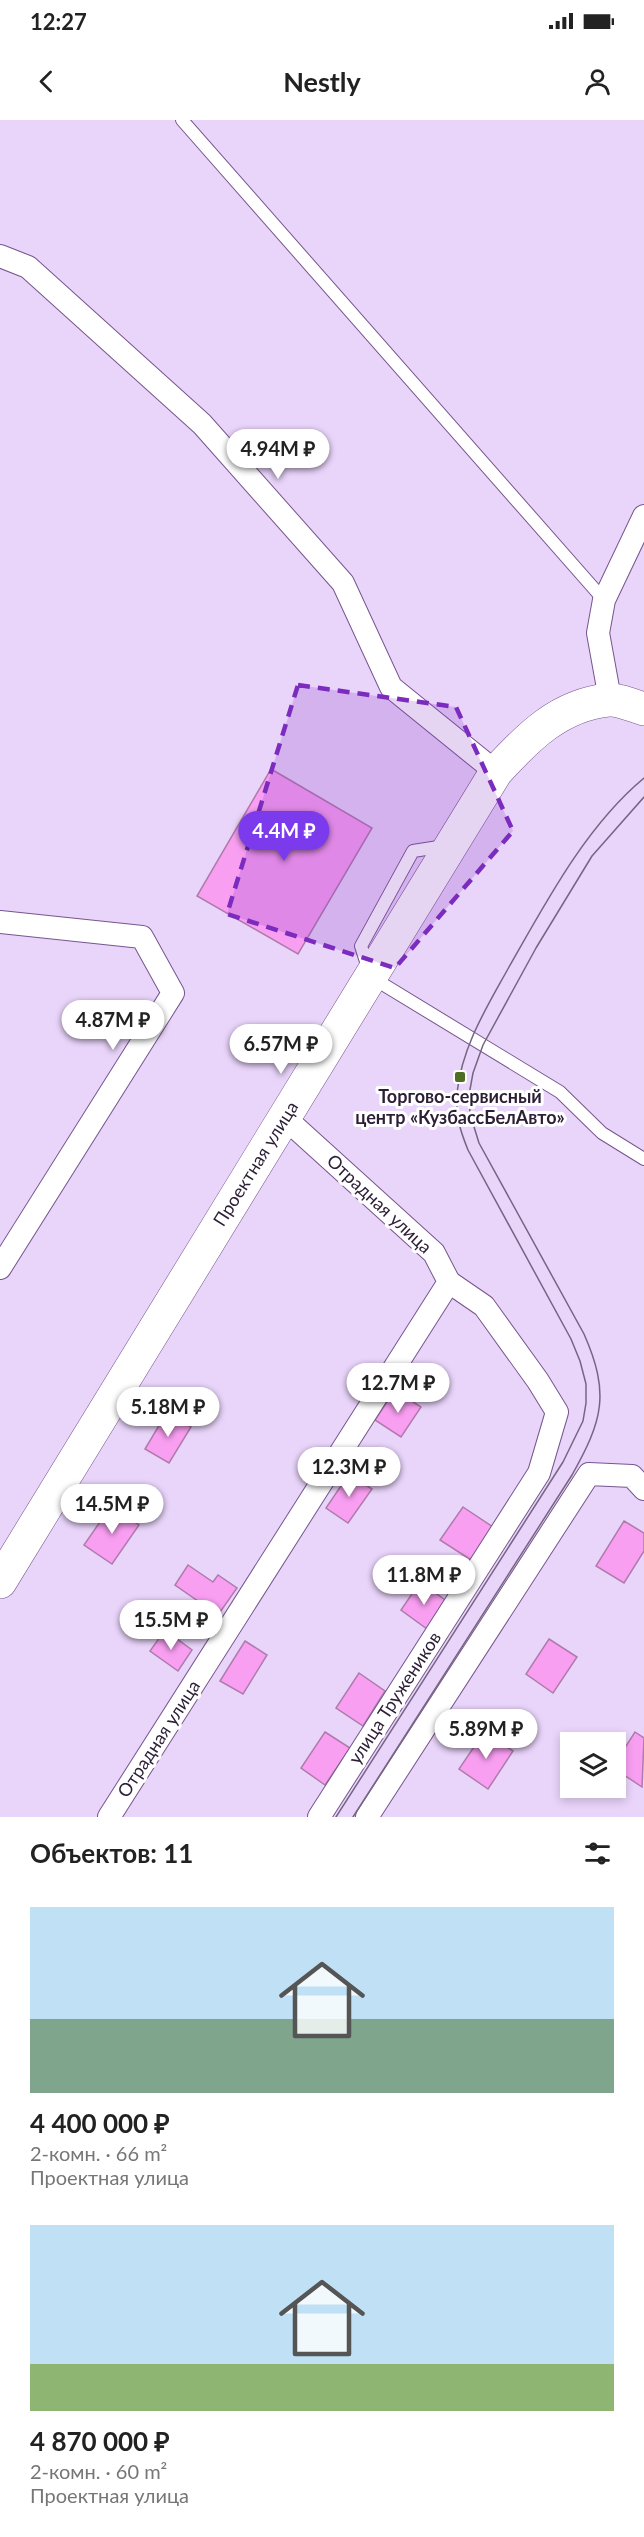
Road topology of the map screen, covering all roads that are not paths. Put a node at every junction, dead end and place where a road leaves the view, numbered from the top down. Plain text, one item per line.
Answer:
1 (182, 120) edge
2 (0, 256) edge
3 (644, 516) edge
4 (604, 600) junction
5 (610, 699) junction
6 (644, 709) edge
7 (496, 772) junction
8 (0, 922) edge
9 (371, 977) junction
10 (285, 1118) junction
11 (644, 1159) edge
12 (0, 1268) edge
13 (449, 1282) junction
14 (644, 1489) edge
15 (0, 1582) edge
16 (109, 1817) edge
17 (319, 1817) edge
18 (367, 1817) edge

1 - 4 lane
2 - 7 street
3 - 4 street
4 - 5 street
5 - 6 main road
5 - 7 main road, Проектная улица
7 - 9 main road, Проектная улица
8 - 12 street
9 - 10 main road, Проектная улица
9 - 11 lane
10 - 13 street, Отрадная улица
10 - 15 main road, Проектная улица
13 - 16 street, Отрадная улица
13 - 17 street, улица Тружеников
14 - 18 street

